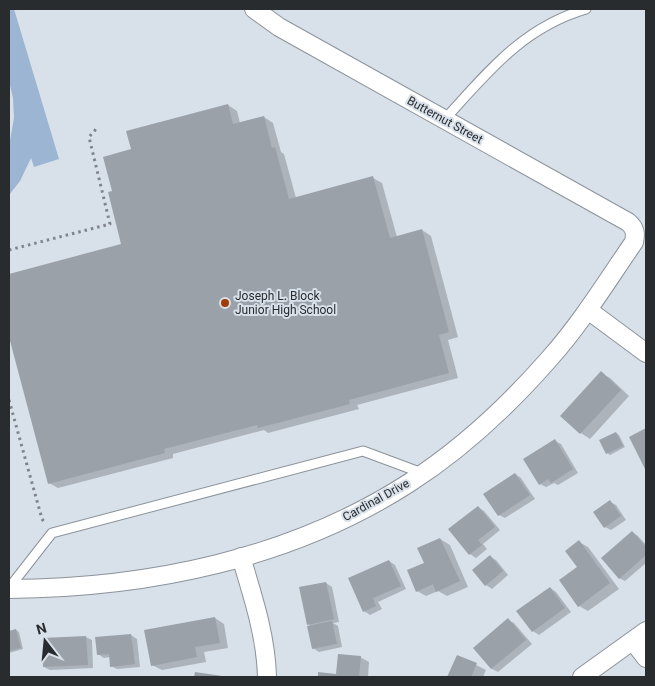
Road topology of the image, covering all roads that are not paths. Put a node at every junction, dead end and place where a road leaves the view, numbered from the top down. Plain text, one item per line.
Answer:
1 (254, 9) edge
2 (586, 9) edge
3 (445, 120) junction
4 (635, 230) joint
5 (588, 310) junction
6 (646, 353) edge
7 (422, 474) junction
8 (241, 558) junction
9 (9, 588) edge
10 (640, 636) edge
11 (646, 658) edge
12 (267, 677) edge
13 (582, 677) edge

1 - 3 street, Butternut Street
2 - 3 lane
3 - 4 street, Butternut Street
4 - 5 street, Cardinal Drive
5 - 6 street
5 - 7 street, Cardinal Drive
7 - 8 street, Cardinal Drive
7 - 9 lane
8 - 9 street, Cardinal Drive
8 - 12 street
10 - 11 street
10 - 13 street

